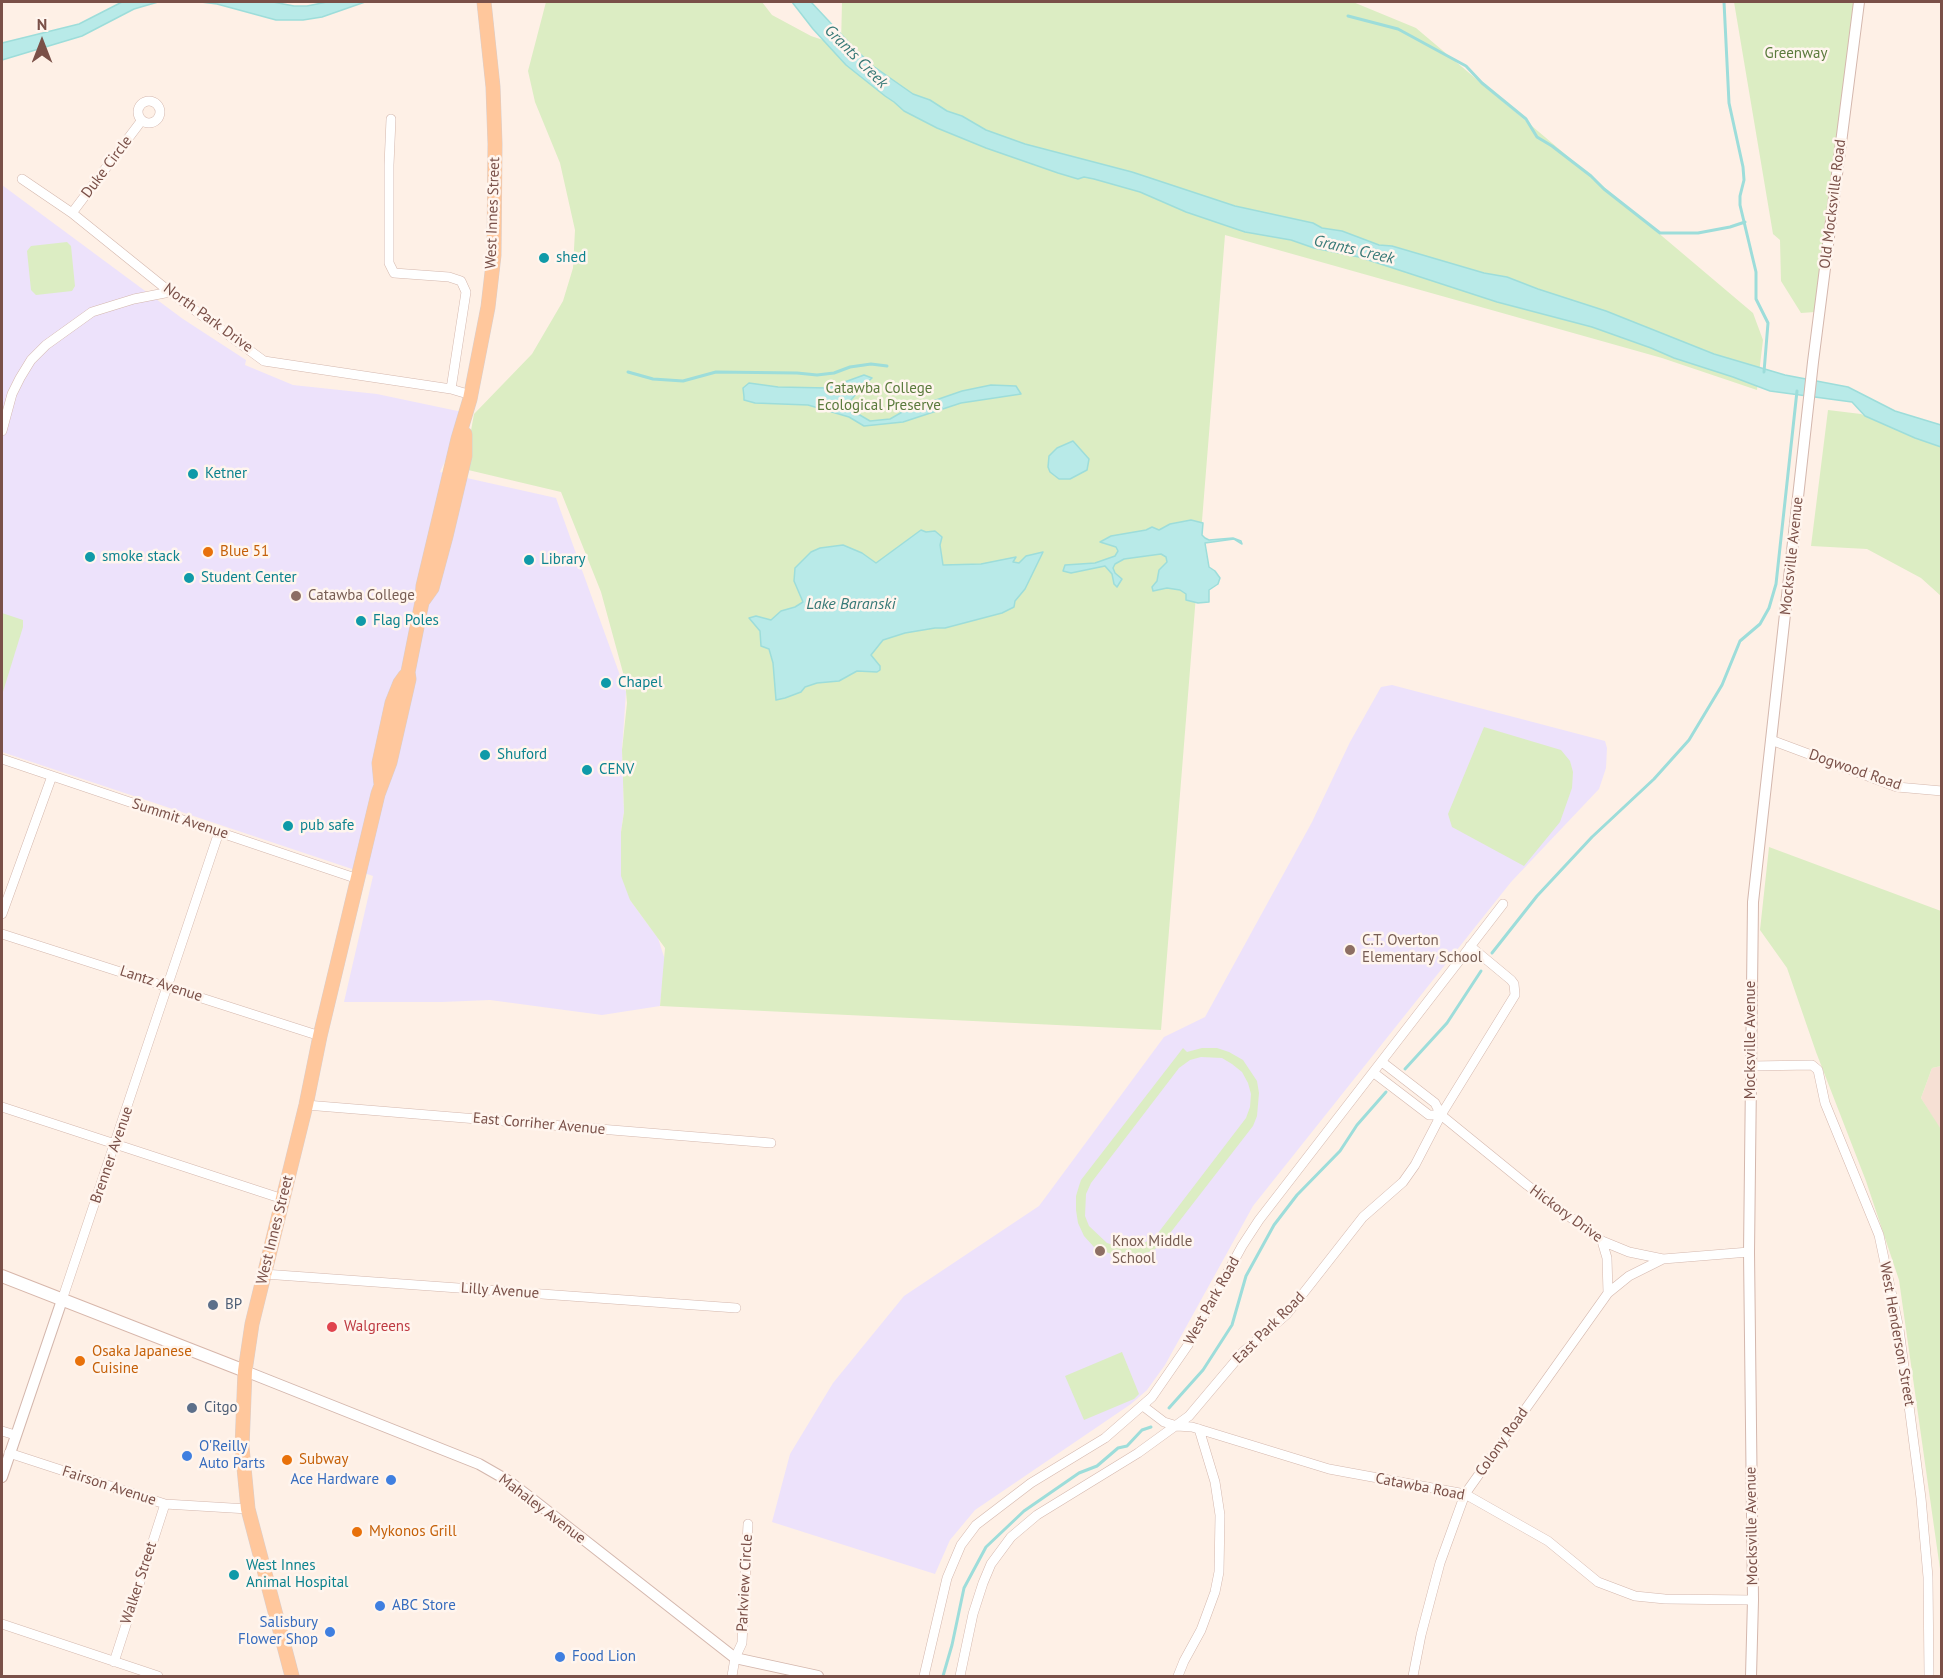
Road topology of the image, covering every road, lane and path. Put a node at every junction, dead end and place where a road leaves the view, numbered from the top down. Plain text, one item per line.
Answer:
1 (484, 2) edge
2 (1859, 2) edge
3 (391, 118) dead end
4 (142, 120) dead end
5 (22, 179) dead end
6 (72, 213) junction
7 (170, 292) junction
8 (451, 389) junction
9 (471, 395) junction
10 (1808, 406) joint
11 (2, 431) edge
12 (1771, 740) junction
13 (2, 759) edge
14 (52, 776) junction
15 (1941, 790) edge
16 (219, 832) junction
17 (358, 879) junction
18 (1503, 904) dead end
19 (2, 914) edge
20 (2, 934) edge
21 (1470, 946) junction
22 (169, 987) junction
23 (320, 1036) junction
24 (1382, 1062) junction
25 (1751, 1066) junction
26 (1374, 1073) junction
27 (306, 1105) junction
28 (2, 1107) edge
29 (1441, 1115) junction
30 (115, 1143) junction
31 (771, 1143) dead end
32 (283, 1199) junction
33 (1602, 1241) junction
34 (1749, 1252) junction
35 (1663, 1258) junction
36 (264, 1274) junction
37 (2, 1276) edge
38 (1608, 1293) junction
39 (62, 1300) junction
40 (736, 1308) dead end
41 (245, 1371) junction
42 (1143, 1406) junction
43 (1177, 1426) junction
44 (1199, 1429) junction
45 (2, 1431) edge
46 (15, 1435) junction
47 (9, 1453) junction
48 (2, 1477) edge
49 (1465, 1494) junction
50 (165, 1504) junction
51 (248, 1509) junction
52 (748, 1524) dead end
53 (1753, 1600) junction
54 (2, 1624) edge
55 (735, 1658) junction
56 (114, 1662) junction
57 (289, 1676) edge
58 (158, 1677) edge
59 (732, 1677) edge
60 (818, 1677) edge
61 (924, 1677) edge
62 (960, 1677) edge
63 (1178, 1677) edge
64 (1413, 1677) edge
65 (1751, 1677) edge
66 (1929, 1677) edge

1 - 9 main road, West Innes Street
2 - 10 street, Old Mocksville Road
3 - 8 street
4 - 6 street, Duke Circle
5 - 6 street, North Park Drive
6 - 7 street, North Park Drive
7 - 8 street, North Park Drive
7 - 11 street
8 - 9 street, North Park Drive
9 - 17 main road, West Innes Street
10 - 12 street, Mocksville Avenue
12 - 15 street, Dogwood Road
12 - 25 street, Mocksville Avenue
13 - 14 street, Summit Avenue
14 - 16 street, Summit Avenue
14 - 19 street
16 - 17 street, Summit Avenue
16 - 22 street, Brenner Avenue
17 - 23 main road, West Innes Street
18 - 21 street, West Park Road
20 - 22 street, Lantz Avenue
21 - 24 street, West Park Road
21 - 29 street, East Park Road
22 - 23 street, Lantz Avenue
22 - 30 street, Brenner Avenue
23 - 27 main road, West Innes Street
24 - 26 street, West Park Road
24 - 29 street, Hickory Drive
25 - 34 street, Mocksville Avenue
25 - 66 street, West Henderson Street
26 - 29 street, Hickory Drive
26 - 42 street, West Park Road
27 - 31 street, East Corriher Avenue
27 - 32 main road, West Innes Street
28 - 30 street
29 - 33 street, Hickory Drive
29 - 43 street, East Park Road
30 - 32 street
30 - 39 street, Brenner Avenue
32 - 36 main road, West Innes Street
33 - 35 street, Hickory Drive
33 - 38 street
34 - 35 street, Hickory Drive
34 - 53 street, Mocksville Avenue
35 - 38 street, Colony Road
36 - 40 street, Lilly Avenue
36 - 41 main road, West Innes Street
37 - 39 main road
38 - 49 street, Colony Road
39 - 41 main road
39 - 46 street, Brenner Avenue
41 - 51 main road, West Innes Street
41 - 55 street, Mahaley Avenue
42 - 43 street, Catawba Road
42 - 61 street, West Park Road
43 - 44 street, Catawba Road
43 - 62 street, East Park Road
44 - 49 street, Catawba Road
44 - 63 street
45 - 46 street
46 - 47 street, Brenner Avenue
47 - 48 street, Brenner Avenue
47 - 50 street, Fairson Avenue
49 - 53 street, Catawba Road
49 - 64 street, Colony Road
50 - 51 street, Fairson Avenue
50 - 56 street, Walker Street
51 - 57 main road, West Innes Street
52 - 55 street, Parkview Circle
53 - 65 street, Mocksville Avenue
54 - 56 street
55 - 59 street, Parkview Circle
55 - 60 street, Mahaley Avenue
56 - 58 street

